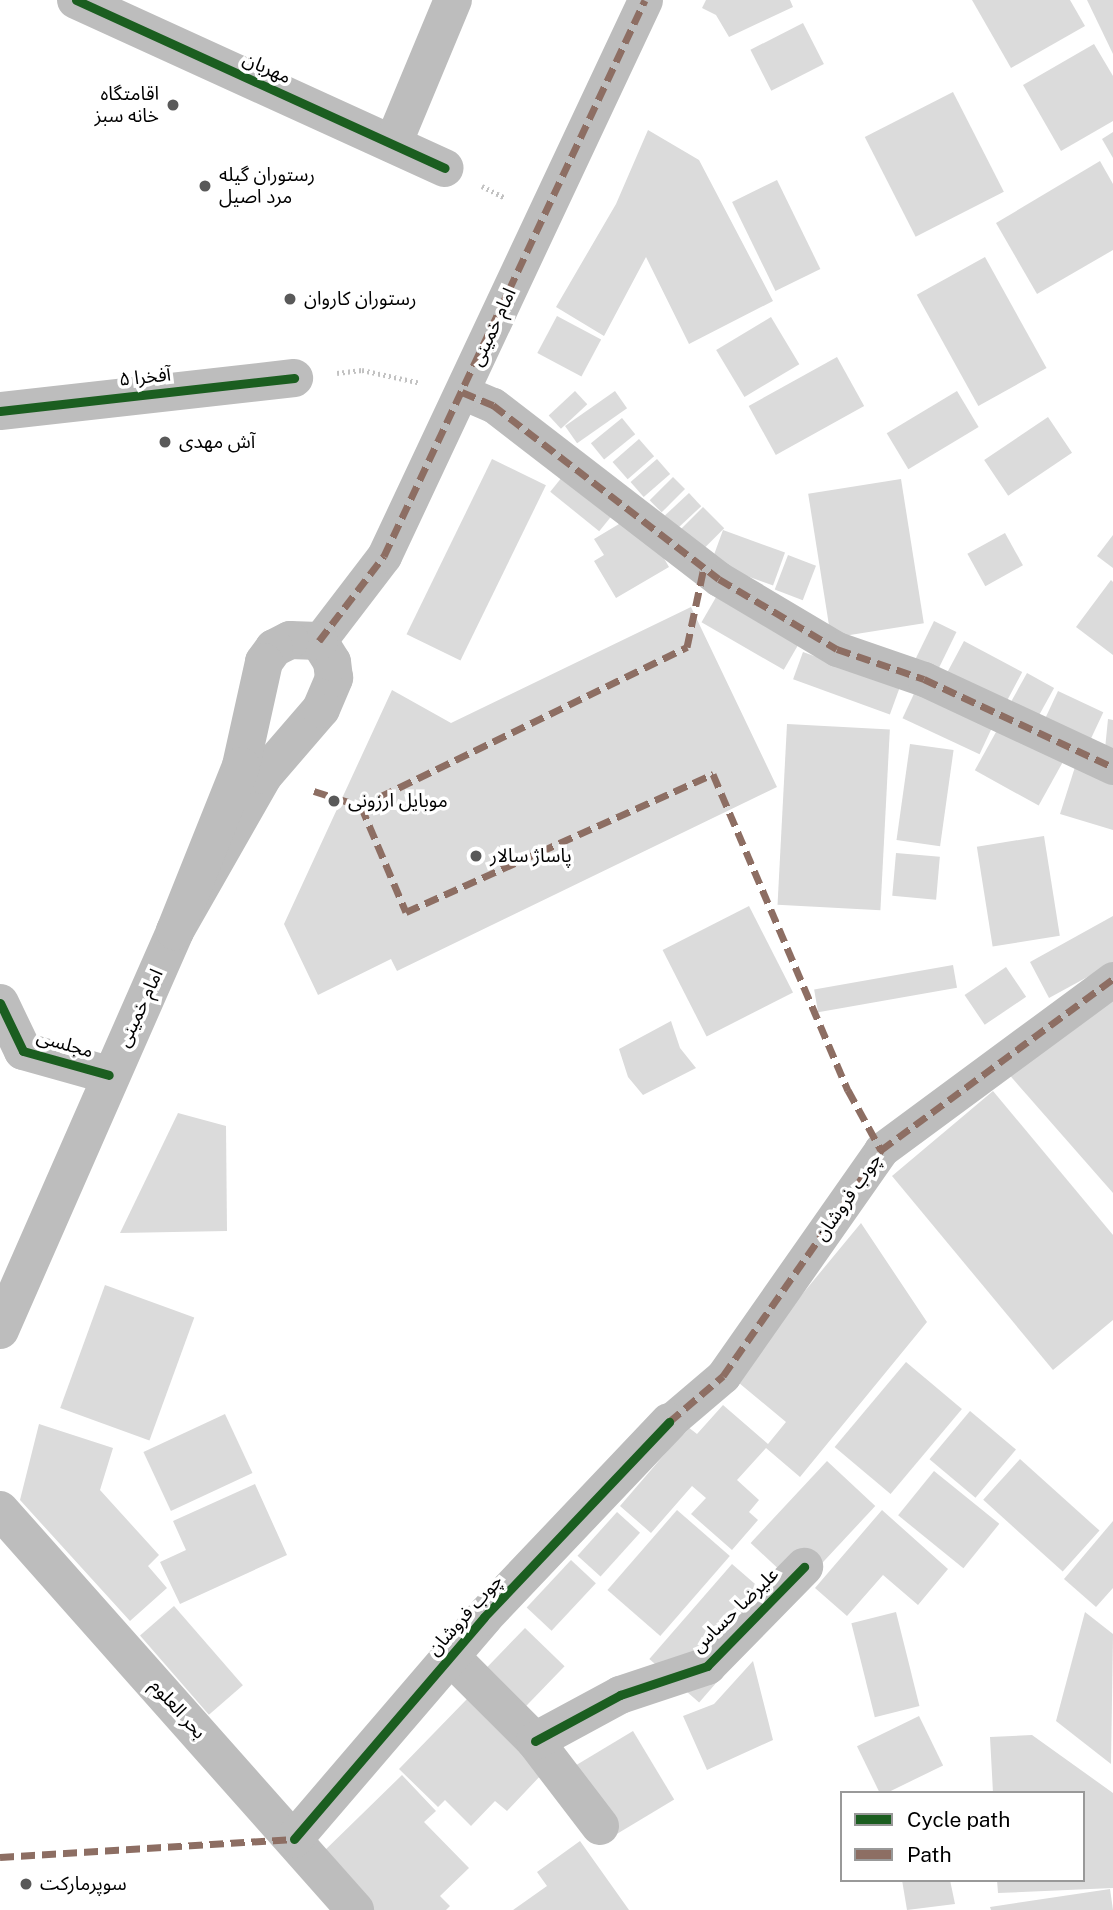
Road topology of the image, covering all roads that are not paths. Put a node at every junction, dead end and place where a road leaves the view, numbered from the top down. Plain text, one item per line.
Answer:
1 (76, 0) edge
2 (453, 0) edge
3 (645, 0) edge
4 (393, 144) junction
5 (444, 168) road end
6 (294, 378) road end
7 (462, 392) junction
8 (0, 411) edge
9 (319, 641) junction
10 (1113, 767) edge
11 (175, 931) junction
12 (1113, 979) edge
13 (0, 1003) edge
14 (109, 1075) junction
15 (0, 1330) edge
16 (669, 1422) joint
17 (0, 1510) edge
18 (804, 1567) dead end
19 (451, 1657) junction
20 (535, 1741) junction
21 (600, 1826) dead end
22 (294, 1839) junction
23 (355, 1910) edge

1 - 4 street, مهربان
2 - 4 street
3 - 7 street, امام خمینی
4 - 5 street, مهربان
6 - 8 street, آفخرا ۵
7 - 9 street, امام خمینی
7 - 10 street
9 - 11 street, امام خمینی
9 - 11 street
11 - 14 street, امام خمینی
12 - 16 street, چوب فروشان
13 - 14 street, مجلسی
14 - 15 street, امام خمینی
16 - 19 street, چوب فروشان
17 - 22 street, بحر العلوم
18 - 20 street, علیرضا حساس
19 - 20 street
19 - 22 street, چوب فروشان
20 - 21 street
22 - 23 street, بحر العلوم

